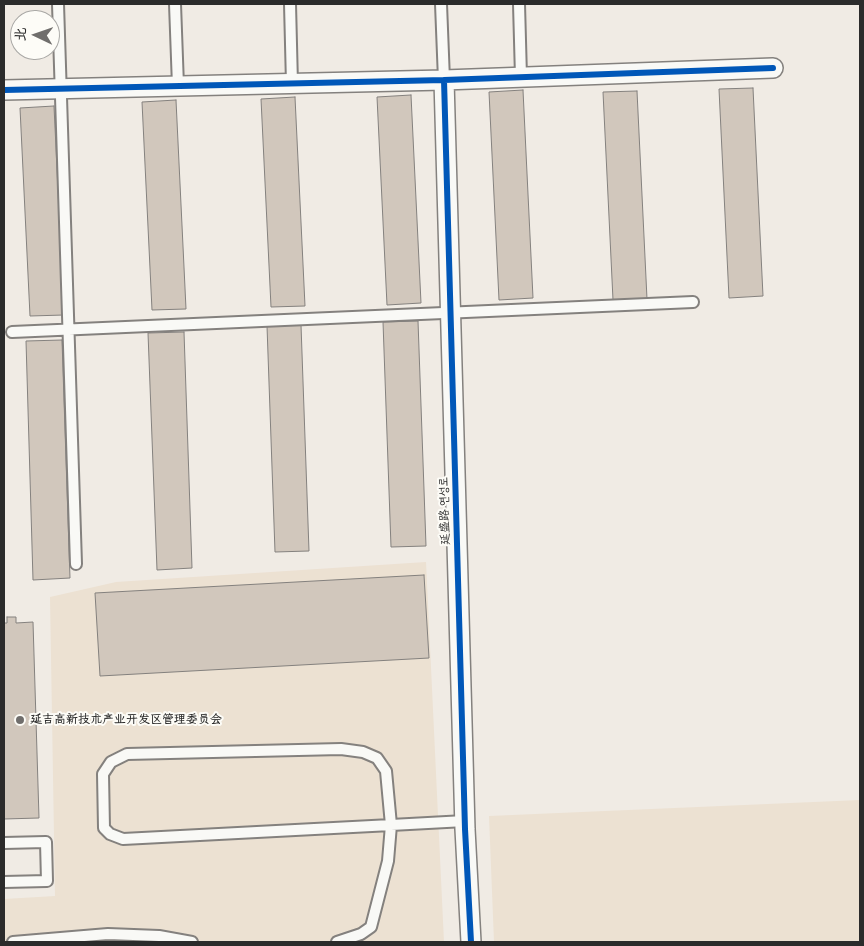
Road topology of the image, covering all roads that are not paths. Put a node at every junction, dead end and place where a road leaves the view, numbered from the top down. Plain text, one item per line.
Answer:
1 (58, 4) edge
2 (175, 4) edge
3 (290, 4) edge
4 (441, 4) edge
5 (519, 4) edge
6 (773, 68) dead end
7 (521, 77) junction
8 (444, 80) junction
9 (292, 84) junction
10 (178, 86) junction
11 (61, 89) junction
12 (4, 90) edge
13 (693, 302) dead end
14 (450, 313) junction
15 (69, 330) junction
16 (12, 332) dead end
17 (76, 564) dead end
18 (465, 821) junction
19 (391, 825) junction
20 (4, 843) edge
21 (4, 882) edge
22 (13, 942) edge
23 (192, 942) edge
24 (337, 942) edge
25 (471, 942) edge

1 - 11 lane
2 - 10 lane
3 - 9 lane
4 - 8 lane
5 - 7 lane
6 - 7 street
7 - 8 street
8 - 9 street
8 - 14 street, 延盛路 연성로
9 - 10 street
10 - 11 street
11 - 12 street
11 - 15 lane
13 - 14 lane
14 - 15 lane
14 - 18 street, 延盛路 연성로
15 - 16 lane
15 - 17 lane
18 - 19 lane
18 - 25 street, 延盛路 연성로
19 - 19 lane
19 - 24 lane
20 - 21 lane
22 - 23 lane

